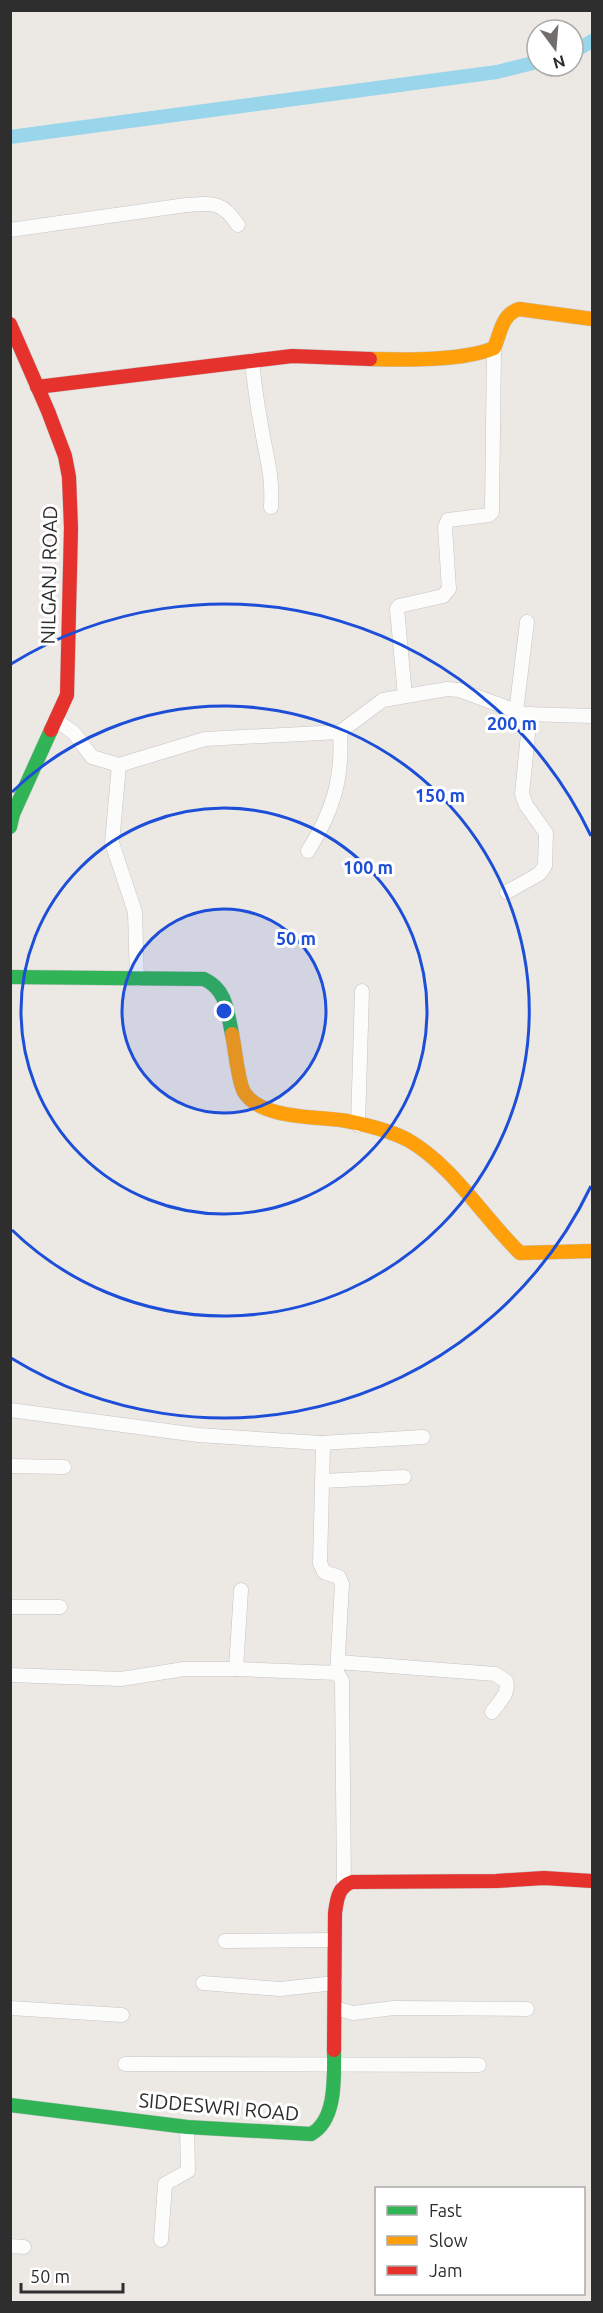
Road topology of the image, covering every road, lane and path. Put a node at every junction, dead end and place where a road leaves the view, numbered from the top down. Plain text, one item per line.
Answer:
1 (238, 225) dead end
2 (10, 230) edge
3 (592, 319) edge
4 (10, 324) edge
5 (494, 348) junction
6 (252, 360) junction
7 (37, 387) junction
8 (271, 507) dead end
9 (527, 622) dead end
10 (405, 696) junction
11 (523, 713) junction
12 (592, 716) edge
13 (56, 720) junction
14 (340, 732) junction
15 (118, 765) junction
16 (10, 826) edge
17 (308, 851) dead end
18 (507, 892) dead end
19 (10, 977) edge
20 (137, 979) junction
21 (362, 991) dead end
22 (358, 1125) junction
23 (592, 1251) edge
24 (10, 1410) edge
25 (423, 1437) dead end
26 (321, 1443) junction
27 (10, 1467) edge
28 (64, 1467) dead end
29 (404, 1477) dead end
30 (322, 1481) junction
31 (241, 1590) dead end
32 (10, 1607) edge
33 (60, 1607) dead end
34 (337, 1668) junction
35 (236, 1669) junction
36 (10, 1675) edge
37 (492, 1712) dead end
38 (592, 1881) edge
39 (344, 1885) junction
40 (335, 1940) junction
41 (225, 1941) dead end
42 (203, 1983) dead end
43 (335, 1983) junction
44 (10, 2008) edge
45 (335, 2008) junction
46 (527, 2009) dead end
47 (122, 2014) dead end
48 (125, 2064) dead end
49 (334, 2064) junction
50 (479, 2065) dead end
51 (10, 2105) edge
52 (187, 2127) junction
53 (161, 2240) dead end

1 - 2 street
3 - 5 street
4 - 7 street, NILGANJ ROAD
5 - 6 street
5 - 10 street
6 - 7 street
6 - 8 street
7 - 13 street, NILGANJ ROAD
9 - 11 street
10 - 11 street
10 - 14 street
11 - 12 street
11 - 18 street
13 - 15 street
13 - 16 street, NILGANJ ROAD
14 - 15 street
14 - 17 street
15 - 20 street
19 - 20 street
20 - 22 street
21 - 22 street
22 - 23 street
24 - 26 street
25 - 26 street
26 - 30 street
27 - 28 street
29 - 30 street
30 - 34 street, SIDDESWRI ROAD
31 - 35 street
32 - 33 street
34 - 35 street
34 - 37 street
34 - 39 street, SIDDESWRI ROAD
35 - 36 street
38 - 39 street
39 - 40 street, SIDDESWRI ROAD
40 - 41 street
40 - 43 street, SIDDESWRI ROAD
42 - 43 street
43 - 45 street, SIDDESWRI ROAD
44 - 47 street
45 - 46 street
45 - 49 street, SIDDESWRI ROAD
48 - 49 street
49 - 50 street
49 - 52 street, SIDDESWRI ROAD
51 - 52 street, SIDDESWRI ROAD
52 - 53 street

